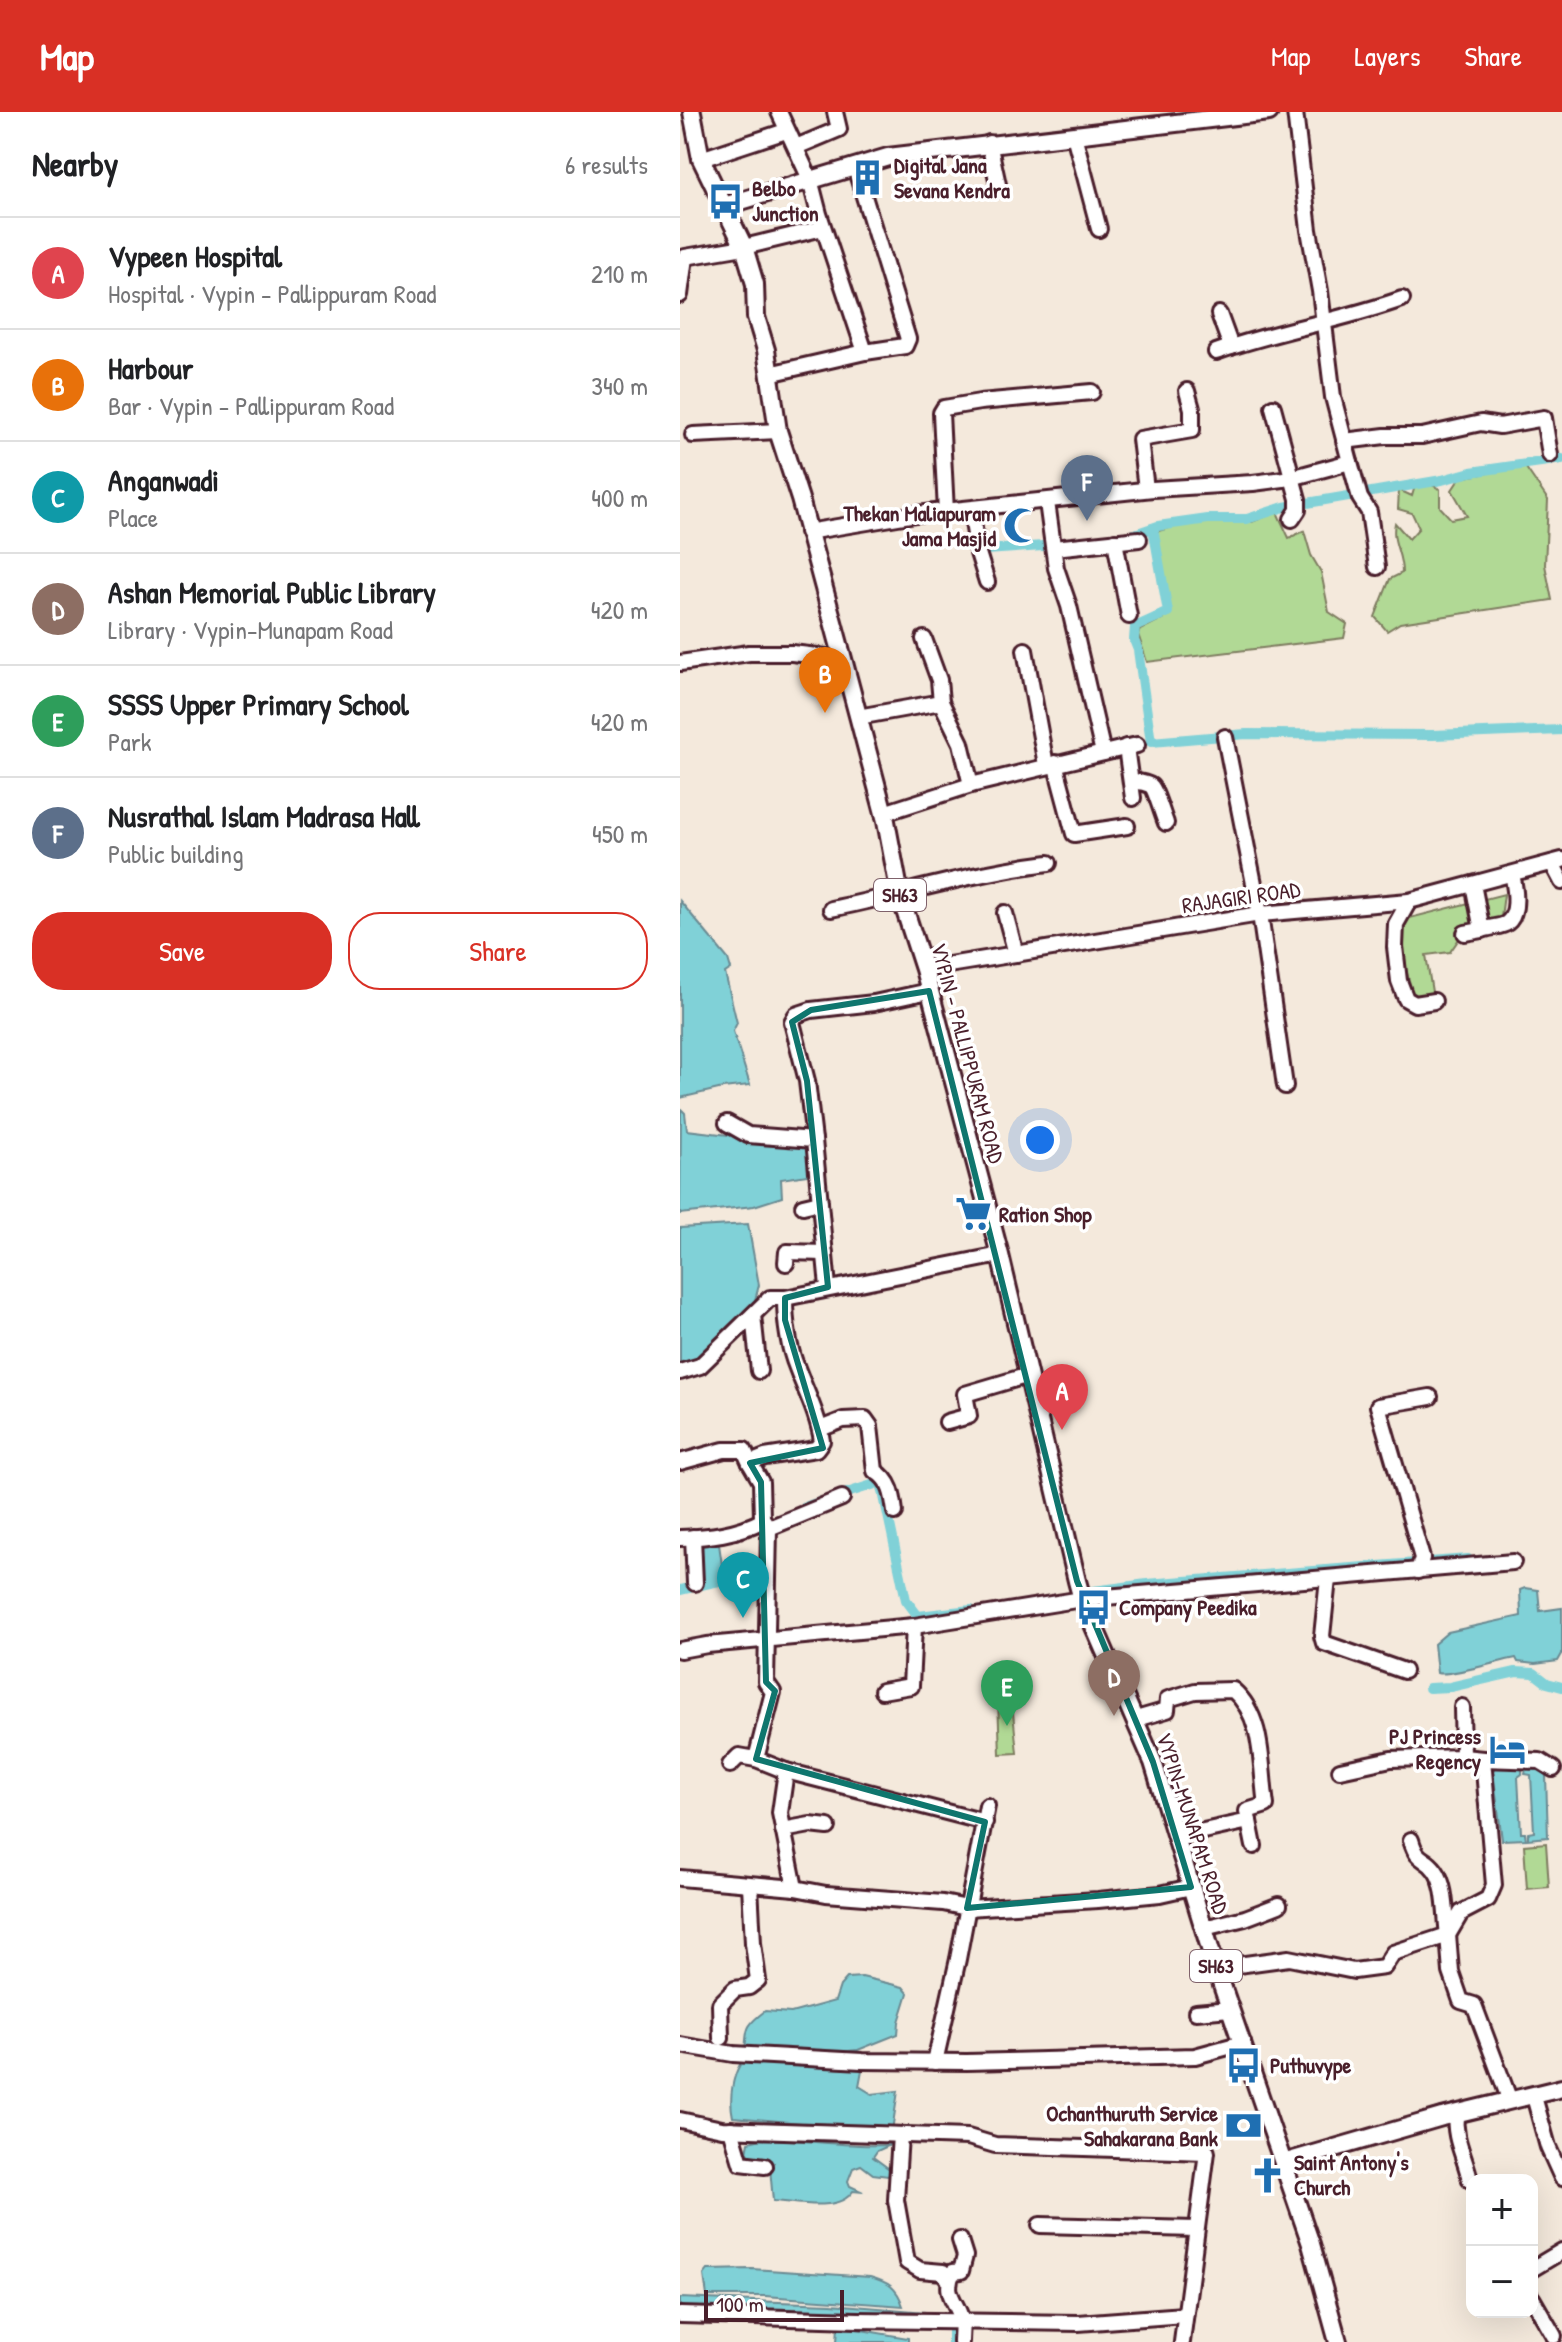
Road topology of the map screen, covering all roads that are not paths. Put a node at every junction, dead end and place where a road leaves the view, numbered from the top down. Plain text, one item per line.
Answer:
1 (692, 112) edge
2 (779, 112) edge
3 (835, 112) edge
4 (1269, 112) edge
5 (1295, 112) edge
6 (786, 131) junction
7 (1074, 135) junction
8 (989, 143) junction
9 (796, 147) junction
10 (701, 159) junction
11 (855, 167) junction
12 (810, 179) junction
13 (999, 189) dead end
14 (724, 206) junction
15 (823, 228) junction
16 (1099, 229) dead end
17 (744, 247) junction
18 (680, 295) edge
19 (1402, 299) dead end
20 (1219, 314) dead end
21 (1323, 323) junction
22 (1231, 347) junction
23 (865, 352) junction
24 (1216, 352) dead end
25 (769, 374) junction
26 (1187, 391) dead end
27 (1092, 392) dead end
28 (1273, 407) dead end
29 (778, 431) junction
30 (693, 435) dead end
31 (1344, 441) junction
32 (1550, 455) dead end
33 (1350, 462) junction
34 (1291, 478) junction
35 (1146, 489) junction
36 (1047, 502) junction
37 (1296, 509) dead end
38 (971, 510) junction
39 (946, 512) junction
40 (807, 532) junction
41 (1139, 539) dead end
42 (1115, 541) junction
43 (1054, 546) junction
44 (1377, 567) dead end
45 (987, 582) dead end
46 (1129, 616) dead end
47 (924, 639) dead end
48 (1025, 650) dead end
49 (843, 659) junction
50 (680, 663) edge
51 (941, 702) junction
52 (858, 717) junction
53 (1225, 737) dead end
54 (1103, 753) junction
55 (1050, 764) junction
56 (1131, 779) junction
57 (971, 785) junction
58 (1133, 798) dead end
59 (884, 813) junction
60 (1166, 823) dead end
61 (1127, 826) dead end
62 (1557, 861) edge
63 (1049, 863) dead end
64 (1512, 874) junction
65 (1562, 882) edge
66 (1473, 884) junction
67 (900, 895) junction
68 (1409, 901) junction
69 (831, 909) dead end
70 (1005, 913) dead end
71 (1260, 914) junction
72 (1482, 930) junction
73 (1465, 933) dead end
74 (1016, 954) junction
75 (924, 969) junction
76 (929, 991) junction
77 (1434, 1001) dead end
78 (1285, 1086) dead end
79 (727, 1123) dead end
80 (814, 1140) junction
81 (820, 1202) junction
82 (803, 1206) dead end
83 (825, 1253) junction
84 (1000, 1255) junction
85 (786, 1263) dead end
86 (828, 1287) junction
87 (785, 1298) junction
88 (753, 1315) junction
89 (759, 1371) dead end
90 (680, 1372) edge
91 (1029, 1375) junction
92 (1430, 1397) dead end
93 (947, 1422) dead end
94 (820, 1429) junction
95 (680, 1462) edge
96 (750, 1463) junction
97 (842, 1498) dead end
98 (895, 1512) dead end
99 (766, 1524) junction
100 (687, 1537) edge
101 (1513, 1562) dead end
102 (1420, 1565) junction
103 (1328, 1579) junction
104 (695, 1583) dead end
105 (1081, 1593) junction
106 (914, 1626) junction
107 (765, 1641) junction
108 (680, 1650) edge
109 (1404, 1671) dead end
110 (882, 1691) dead end
111 (1462, 1707) dead end
112 (1136, 1719) junction
113 (1463, 1757) junction
114 (756, 1759) junction
115 (1483, 1759) junction
116 (730, 1765) dead end
117 (1553, 1769) dead end
118 (1340, 1770) dead end
119 (786, 1771) junction
120 (987, 1806) dead end
121 (1249, 1821) junction
122 (985, 1822) junction
123 (828, 1827) dead end
124 (783, 1830) junction
125 (1176, 1837) junction
126 (1411, 1840) dead end
127 (1254, 1846) dead end
128 (680, 1878) edge
129 (750, 1885) junction
130 (1191, 1887) junction
131 (795, 1888) junction
132 (1279, 1905) dead end
133 (967, 1908) junction
134 (1204, 1928) junction
135 (1448, 1935) junction
136 (1216, 1968) junction
137 (1230, 2009) junction
138 (1196, 2012) dead end
139 (721, 2038) dead end
140 (1243, 2043) junction
141 (680, 2045) edge
142 (935, 2062) junction
143 (1562, 2082) edge
144 (1562, 2091) edge
145 (1513, 2100) junction
146 (1535, 2100) junction
147 (1456, 2113) junction
148 (680, 2120) edge
149 (731, 2129) junction
150 (900, 2135) junction
151 (1283, 2163) junction
152 (765, 2166) dead end
153 (1468, 2174) edge
154 (1562, 2178) edge
155 (1040, 2225) dead end
156 (1196, 2229) junction
157 (960, 2240) dead end
158 (1562, 2251) edge
159 (1538, 2265) edge
160 (949, 2280) junction
161 (1538, 2309) edge
162 (680, 2315) edge
163 (1184, 2315) junction
164 (961, 2320) junction
165 (1552, 2336) edge
166 (961, 2342) edge
167 (1182, 2342) edge
168 (1338, 2342) edge

1 - 10 main road, VYPIN - PALLIPPURAM ROAD / SH63
2 - 6 street
3 - 9 street
4 - 7 main road
5 - 21 street
6 - 9 street
6 - 10 street
7 - 8 main road
7 - 16 street
8 - 11 main road
8 - 13 street
9 - 12 street
10 - 14 main road, VYPIN - PALLIPPURAM ROAD / SH63
11 - 12 main road
11 - 23 street
12 - 14 main road
12 - 15 street
14 - 17 main road, VYPIN - PALLIPPURAM ROAD / SH63
15 - 17 street
15 - 23 street
17 - 18 street
17 - 25 main road, VYPIN - PALLIPPURAM ROAD / SH63
19 - 21 street
20 - 22 street
21 - 22 street
21 - 31 street
22 - 24 street
23 - 25 street
25 - 29 main road, VYPIN - PALLIPPURAM ROAD / SH63
26 - 35 street
27 - 39 street
28 - 34 street
29 - 30 street
29 - 40 main road, VYPIN - PALLIPPURAM ROAD / SH63
31 - 32 street
31 - 33 street
33 - 34 street
33 - 44 street
34 - 35 street
34 - 37 street
35 - 36 street
36 - 38 street
36 - 43 street
38 - 39 street
38 - 45 street
39 - 40 street
40 - 49 main road, VYPIN - PALLIPPURAM ROAD / SH63
41 - 42 street
42 - 43 street
42 - 46 street
43 - 54 street
47 - 51 street
48 - 55 street
49 - 50 street
49 - 52 main road, VYPIN - PALLIPPURAM ROAD / SH63
51 - 52 street
51 - 57 street
52 - 59 main road, VYPIN - PALLIPPURAM ROAD / SH63
53 - 71 street
54 - 55 street
54 - 56 street
55 - 57 street
55 - 61 street
56 - 58 street
56 - 60 street
57 - 59 street
59 - 67 main road, VYPIN - PALLIPPURAM ROAD / SH63
62 - 64 street, RAJAGIRI ROAD
62 - 65 street
63 - 67 street
64 - 66 street, RAJAGIRI ROAD
64 - 72 street
66 - 68 street, RAJAGIRI ROAD
66 - 72 street
67 - 69 street
67 - 75 main road, VYPIN - PALLIPPURAM ROAD / SH63
68 - 71 street, RAJAGIRI ROAD
68 - 77 street
70 - 74 street
71 - 74 street, RAJAGIRI ROAD
71 - 78 street
72 - 73 street
74 - 75 street, RAJAGIRI ROAD
75 - 76 main road, VYPIN - PALLIPPURAM ROAD / SH63
76 - 80 street
76 - 84 main road, VYPIN - PALLIPPURAM ROAD / SH63
79 - 80 street
80 - 81 street
81 - 82 street
81 - 83 street
83 - 85 street
83 - 86 street
84 - 86 street
84 - 91 main road, VYPIN - PALLIPPURAM ROAD / SH63
86 - 87 street
87 - 88 street
87 - 94 street
88 - 89 street
88 - 90 street
91 - 93 street
91 - 105 main road, VYPIN - PALLIPPURAM ROAD / SH63
92 - 102 street
94 - 96 street
94 - 98 street
95 - 96 street
96 - 99 street
97 - 99 street
99 - 100 street
99 - 107 street
100 - 104 street
101 - 102 street
102 - 103 street
103 - 105 street
103 - 109 street
105 - 106 street
105 - 112 main road, VYPIN-MUNAPAM ROAD / SH63
106 - 107 street
106 - 110 street
107 - 108 street
107 - 114 street
111 - 113 street
112 - 121 street
112 - 125 main road, VYPIN-MUNAPAM ROAD / SH63
113 - 115 street
113 - 118 street
114 - 116 street
114 - 119 street
115 - 117 street
115 - 135 street
119 - 122 street
119 - 124 street
120 - 122 street
121 - 125 street
121 - 127 street
122 - 133 street
123 - 124 street
124 - 131 street
125 - 130 main road, VYPIN-MUNAPAM ROAD / SH63
126 - 135 street
128 - 129 street
129 - 131 street
129 - 139 street
130 - 133 street
130 - 134 main road, VYPIN-MUNAPAM ROAD / SH63
131 - 133 street
132 - 134 street
133 - 142 street
134 - 136 main road, VYPIN-MUNAPAM ROAD / SH63
135 - 136 street
135 - 145 street
136 - 137 main road, VYPIN-MUNAPAM ROAD / SH63
137 - 138 street
137 - 140 main road, VYPIN-MUNAPAM ROAD / SH63
140 - 142 street
140 - 151 main road, VYPIN-MUNAPAM ROAD / SH63
141 - 142 street
143 - 145 street
144 - 145 main road
144 - 146 street
145 - 146 street
145 - 147 main road
146 - 154 street
147 - 151 main road
147 - 153 street
148 - 149 street
149 - 150 street
149 - 152 street
150 - 156 street
150 - 160 street
151 - 168 main road, VYPIN-MUNAPAM ROAD / SH63
155 - 156 street
156 - 163 street
157 - 160 street
158 - 159 street
160 - 164 street
161 - 165 street
162 - 164 street
163 - 164 street
163 - 167 street
164 - 166 street

